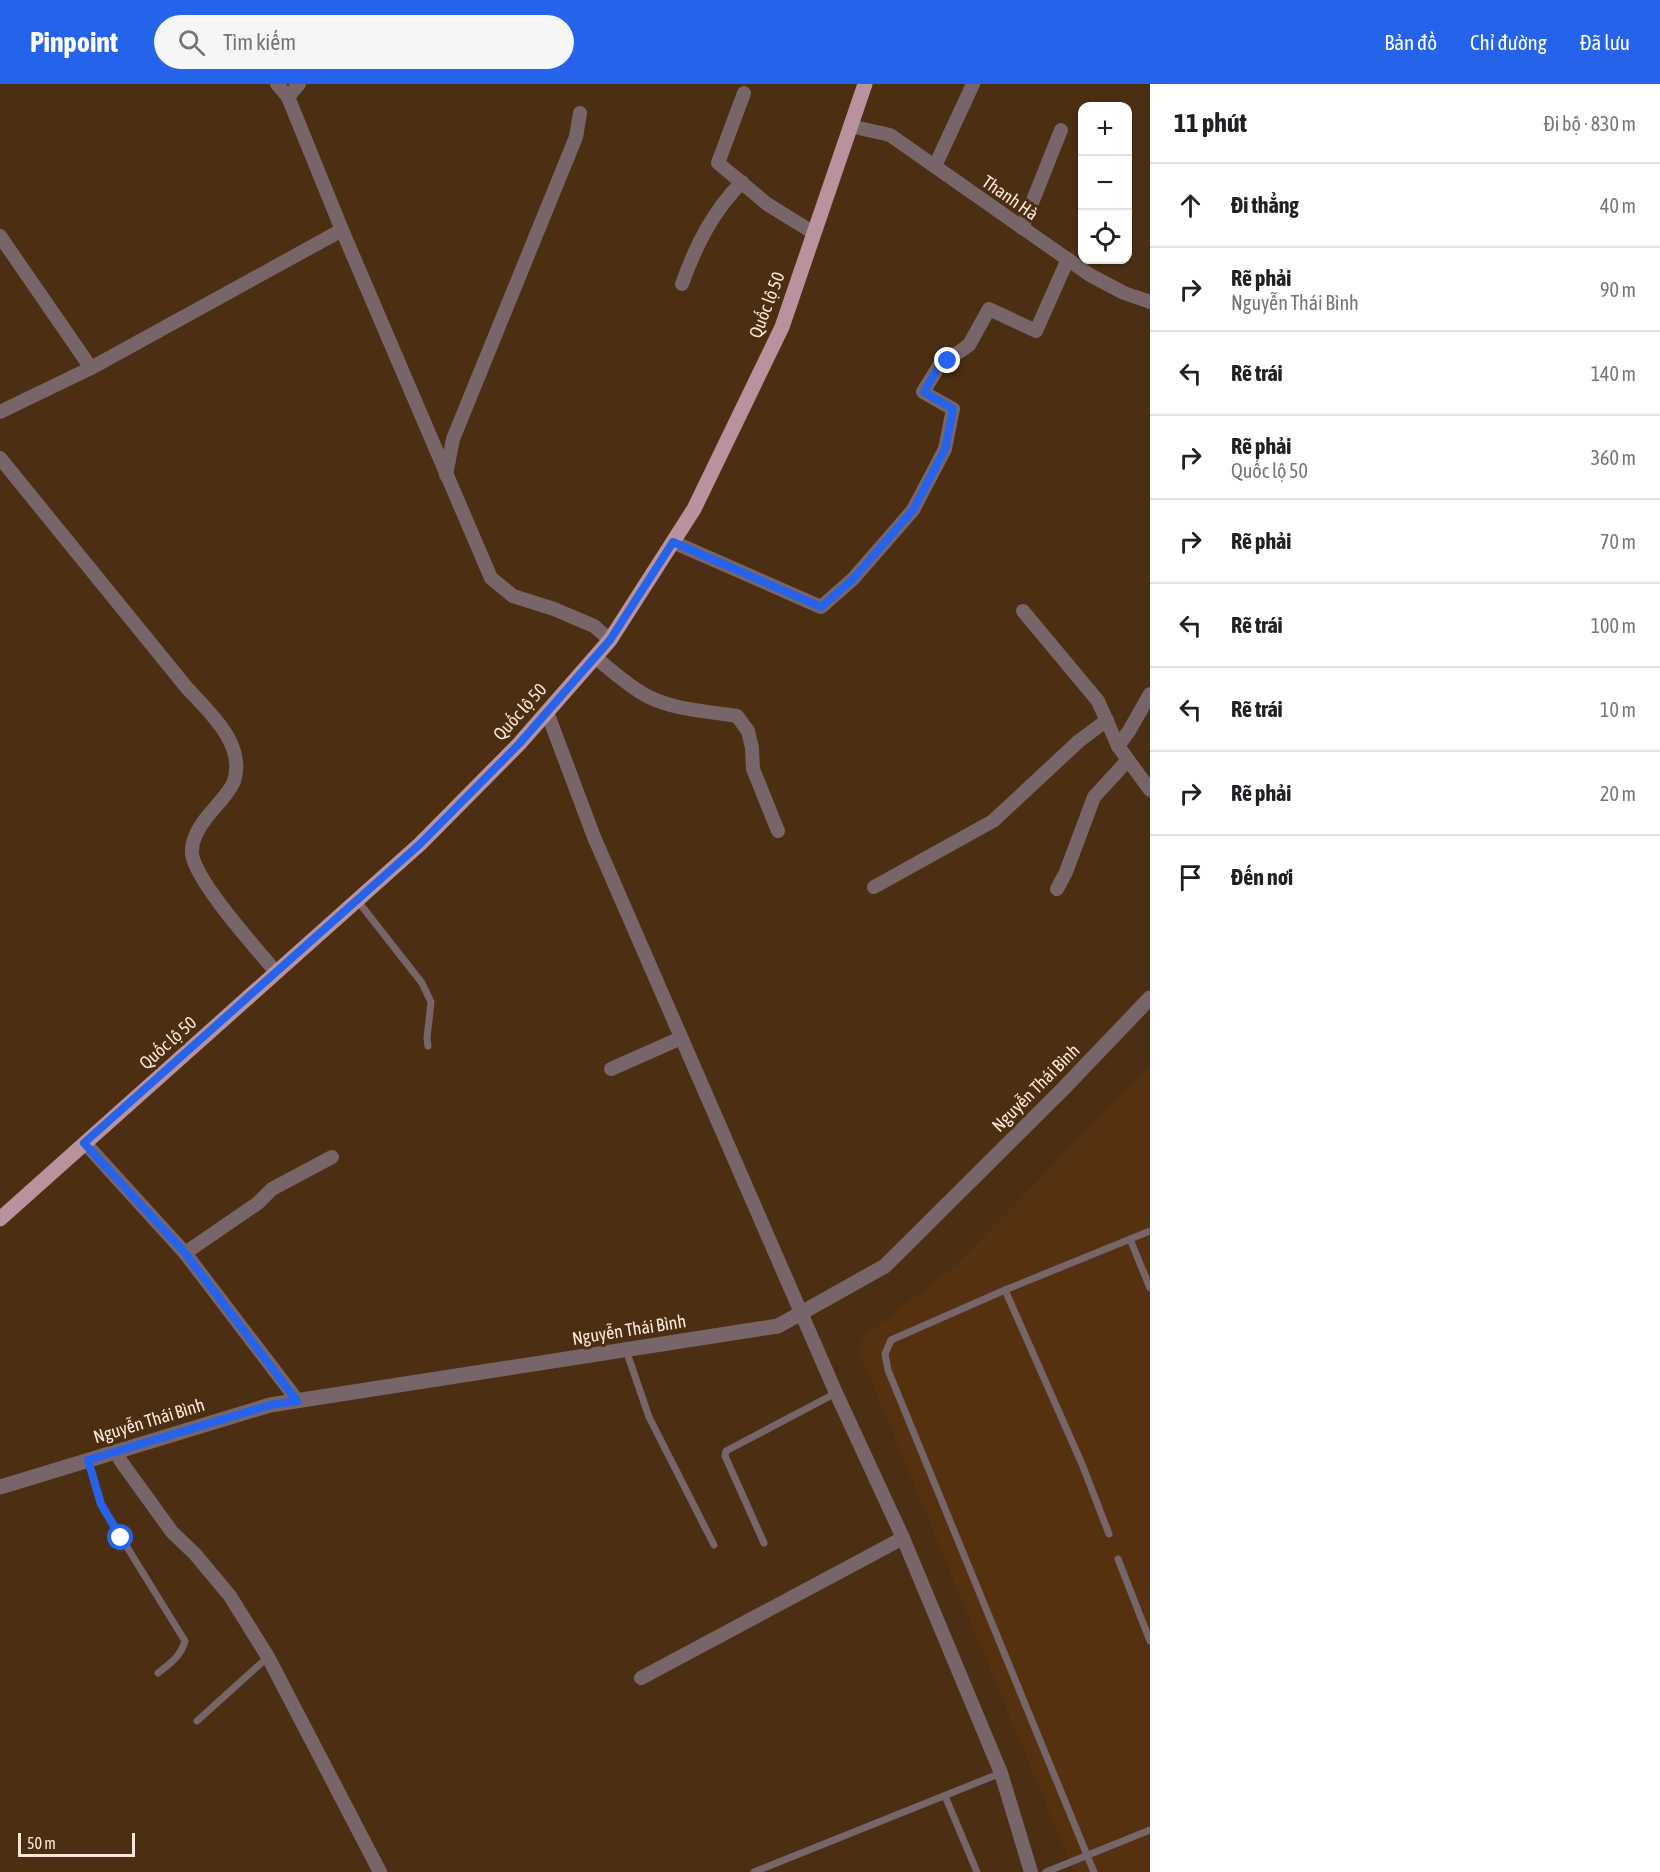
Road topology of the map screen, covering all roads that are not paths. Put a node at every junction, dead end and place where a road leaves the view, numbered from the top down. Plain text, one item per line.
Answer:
1 (277, 84) edge
2 (299, 84) edge
3 (865, 84) edge
4 (973, 84) edge
5 (744, 93) dead end
6 (288, 97) junction
7 (580, 113) dead end
8 (850, 126) junction
9 (1061, 130) dead end
10 (936, 166) junction
11 (742, 182) junction
12 (1022, 228) junction
13 (342, 230) junction
14 (814, 233) junction
15 (0, 236) edge
16 (1068, 259) junction
17 (682, 284) dead end
18 (1150, 302) edge
19 (91, 368) junction
20 (0, 412) edge
21 (0, 458) edge
22 (446, 475) junction
23 (673, 542) junction
24 (1023, 611) dead end
25 (610, 640) junction
26 (595, 657) junction
27 (1150, 694) edge
28 (547, 712) junction
29 (1107, 720) junction
30 (1118, 746) junction
31 (1128, 760) junction
32 (1150, 790) edge
33 (778, 831) dead end
34 (874, 887) dead end
35 (1057, 889) dead end
36 (357, 900) junction
37 (276, 972) junction
38 (1150, 998) edge
39 (681, 1038) junction
40 (428, 1046) dead end
41 (611, 1069) dead end
42 (84, 1143) junction
43 (332, 1157) dead end
44 (0, 1218) edge
45 (1150, 1231) edge
46 (1130, 1239) junction
47 (185, 1253) junction
48 (1150, 1288) edge
49 (1005, 1290) junction
50 (802, 1313) junction
51 (626, 1350) junction
52 (836, 1393) junction
53 (297, 1401) junction
54 (118, 1451) junction
55 (88, 1460) junction
56 (0, 1487) edge
57 (1109, 1534) dead end
58 (903, 1538) junction
59 (764, 1543) dead end
60 (714, 1545) dead end
61 (1118, 1559) dead end
62 (1150, 1641) edge
63 (268, 1657) junction
64 (158, 1673) dead end
65 (641, 1677) dead end
66 (196, 1721) dead end
67 (1001, 1773) junction
68 (945, 1796) junction
69 (1150, 1830) edge
70 (1087, 1855) junction
71 (381, 1872) edge
72 (754, 1872) edge
73 (977, 1872) edge
74 (1031, 1872) edge
75 (1046, 1872) edge
76 (1094, 1872) edge

1 - 6 street
2 - 6 street
3 - 8 main road, Quốc lộ 50
4 - 10 street
5 - 11 street
6 - 13 street
7 - 22 street
8 - 10 street, Thanh Hà
8 - 14 main road, Quốc lộ 50
9 - 12 street
10 - 12 street, Thanh Hà
11 - 14 street
11 - 17 street
12 - 16 street, Thanh Hà
13 - 19 street
13 - 22 street
14 - 23 main road, Quốc lộ 50
15 - 19 street
16 - 18 street, Thanh Hà
16 - 23 street
19 - 20 street
21 - 37 street
22 - 25 street
23 - 25 main road, Quốc lộ 50
24 - 29 street
25 - 26 main road, Quốc lộ 50
26 - 28 main road, Quốc lộ 50
26 - 33 street
27 - 30 street
28 - 36 main road, Quốc lộ 50
28 - 39 street
29 - 30 street
29 - 34 street
30 - 31 street
31 - 32 street
31 - 35 street
36 - 37 main road, Quốc lộ 50
36 - 40 lane
37 - 42 main road, Quốc lộ 50
38 - 50 street, Nguyễn Thái Bình
39 - 41 street
39 - 50 street
42 - 44 main road, Quốc lộ 50
42 - 47 street
43 - 47 street
45 - 46 lane
46 - 48 lane
46 - 49 lane
47 - 53 street
49 - 57 lane
49 - 70 lane
50 - 51 street, Nguyễn Thái Bình
50 - 52 street
51 - 53 street, Nguyễn Thái Bình
51 - 60 lane
52 - 58 street
52 - 59 lane
53 - 54 street, Nguyễn Thái Bình
54 - 55 street, Nguyễn Thái Bình
54 - 63 street
55 - 56 street, Nguyễn Thái Bình
55 - 64 lane
58 - 65 street
58 - 67 street
61 - 62 lane
63 - 66 lane
63 - 71 street
67 - 68 lane
67 - 74 street
68 - 72 lane
68 - 73 lane
69 - 70 lane
70 - 75 lane
70 - 76 lane

